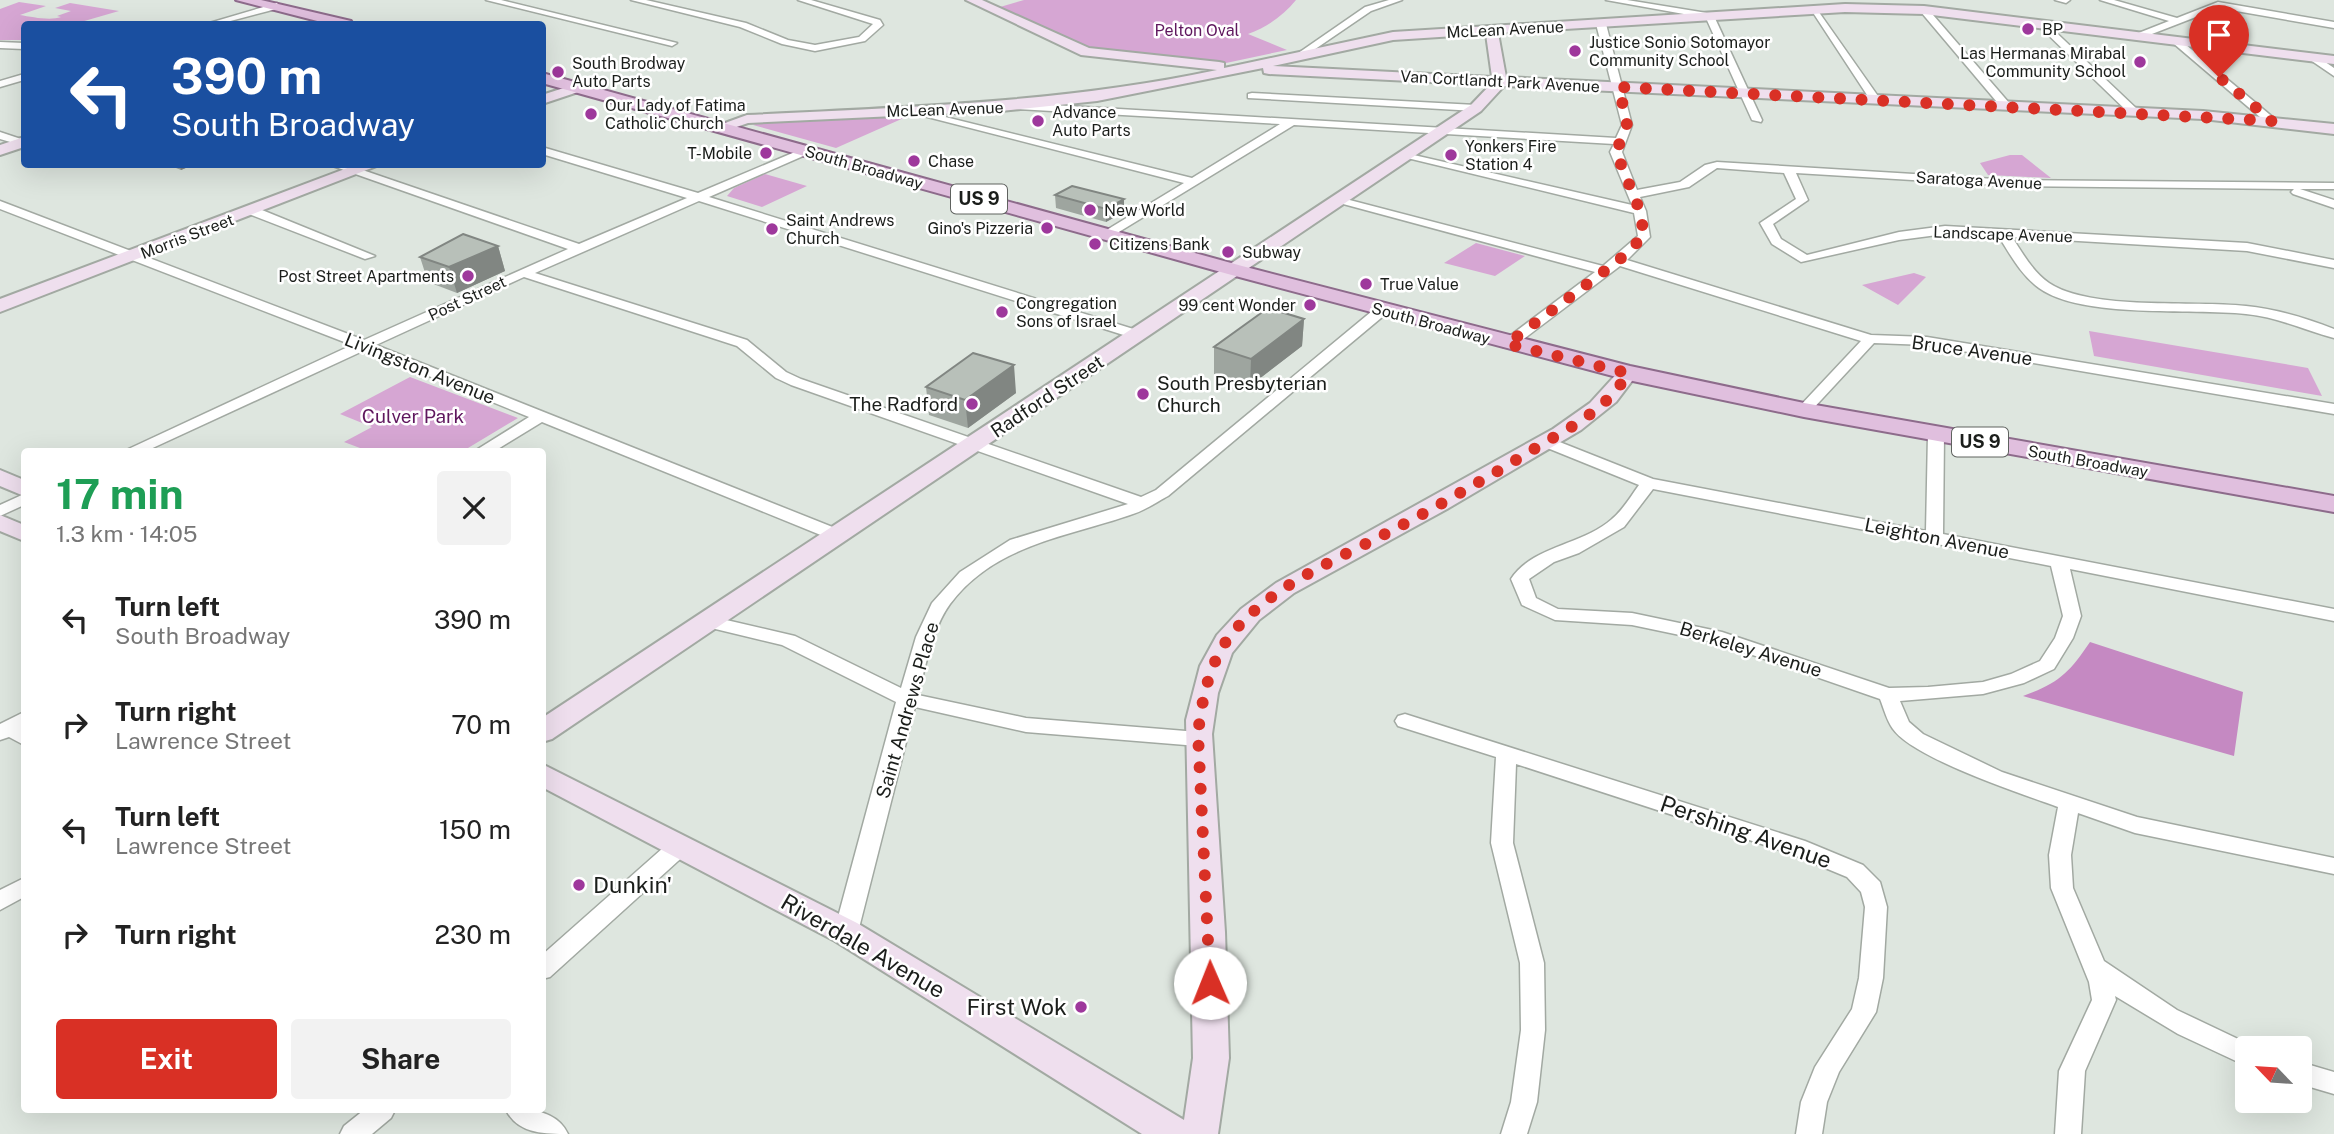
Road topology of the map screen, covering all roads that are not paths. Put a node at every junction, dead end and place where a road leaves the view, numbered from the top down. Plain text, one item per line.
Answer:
1 (243, 0) edge
2 (490, 0) edge
3 (635, 0) edge
4 (802, 0) edge
5 (972, 0) edge
6 (1388, 0) edge
7 (1398, 0) edge
8 (1610, 0) edge
9 (1829, 0) edge
10 (2059, 0) edge
11 (2066, 0) edge
12 (2104, 0) edge
13 (1852, 4) edge
14 (277, 6) junction
15 (1813, 9) junction
16 (1924, 10) junction
17 (1710, 16) junction
18 (2160, 16) junction
19 (2175, 20) junction
20 (222, 21) edge
21 (334, 21) edge
22 (1601, 23) junction
23 (2042, 24) junction
24 (2334, 25) edge
25 (1491, 29) junction
26 (2118, 33) junction
27 (2139, 36) junction
28 (2176, 41) junction
29 (672, 43) dead end
30 (0, 44) edge
31 (21, 46) edge
32 (1302, 54) junction
33 (2312, 57) junction
34 (2334, 60) edge
35 (1242, 68) junction
36 (2334, 73) edge
37 (21, 78) edge
38 (546, 79) edge
39 (1500, 82) junction
40 (0, 84) edge
41 (1619, 87) junction
42 (576, 88) junction
43 (1745, 93) junction
44 (1252, 96) dead end
45 (546, 99) edge
46 (1875, 99) junction
47 (1014, 106) junction
48 (2006, 106) junction
49 (1476, 108) junction
50 (909, 111) junction
51 (2134, 112) junction
52 (1757, 120) dead end
53 (2272, 121) junction
54 (1292, 122) junction
55 (717, 126) junction
56 (2334, 129) edge
57 (1442, 130) junction
58 (0, 135) edge
59 (1620, 141) junction
60 (21, 142) edge
61 (21, 144) edge
62 (0, 150) edge
63 (546, 151) edge
64 (806, 151) junction
65 (1405, 156) junction
66 (343, 168) edge
67 (364, 168) edge
68 (1789, 170) junction
69 (354, 172) junction
70 (1193, 182) junction
71 (2279, 186) junction
72 (2334, 186) edge
73 (1633, 194) junction
74 (698, 198) junction
75 (1338, 201) junction
76 (2334, 204) edge
77 (0, 205) edge
78 (253, 211) junction
79 (1640, 211) junction
80 (2003, 233) junction
81 (1109, 234) junction
82 (578, 248) junction
83 (369, 256) dead end
84 (131, 257) junction
85 (1618, 261) junction
86 (2334, 264) edge
87 (1235, 270) junction
88 (1605, 271) junction
89 (523, 272) junction
90 (0, 306) edge
91 (1382, 310) junction
92 (2334, 334) edge
93 (1138, 335) junction
94 (1870, 339) junction
95 (1507, 344) junction
96 (364, 345) junction
97 (1628, 373) junction
98 (2334, 409) edge
99 (1804, 410) junction
100 (541, 416) junction
101 (1936, 434) junction
102 (1546, 442) junction
103 (974, 445) junction
104 (139, 448) edge
105 (488, 448) edge
106 (0, 477) edge
107 (1649, 483) junction
108 (21, 488) edge
109 (21, 500) edge
110 (1144, 504) junction
111 (2334, 504) edge
112 (0, 511) edge
113 (0, 522) edge
114 (21, 532) edge
115 (839, 536) junction
116 (1934, 537) junction
117 (2059, 562) junction
118 (2334, 615) edge
119 (709, 622) junction
120 (1888, 695) junction
121 (907, 698) junction
122 (1405, 721) dead end
123 (546, 729) edge
124 (1198, 739) junction
125 (1506, 753) junction
126 (546, 776) edge
127 (2068, 804) junction
128 (680, 846) junction
129 (2334, 866) edge
130 (21, 889) edge
131 (0, 901) edge
132 (846, 932) junction
133 (2094, 965) junction
134 (546, 966) edge
135 (2235, 1049) edge
136 (2312, 1077) edge
137 (2334, 1083) edge
138 (378, 1113) edge
139 (524, 1113) edge
140 (352, 1134) edge
141 (555, 1134) edge
142 (1174, 1134) edge
143 (1200, 1134) edge
144 (1514, 1134) edge
145 (1809, 1134) edge
146 (2068, 1134) edge

1 - 14 main road
2 - 29 street
3 - 4 street
5 - 35 street, Van Cortlandt Park Avenue
6 - 7 street
6 - 32 street
8 - 17 street
9 - 13 street
10 - 11 street
12 - 18 street
13 - 15 street, McLean Avenue
13 - 16 street, McLean Avenue
14 - 20 street
14 - 21 main road
15 - 17 street, McLean Avenue
15 - 46 street
16 - 23 street, McLean Avenue
16 - 48 street
17 - 22 street, McLean Avenue
17 - 43 street
18 - 19 street
18 - 26 street
19 - 24 street
19 - 27 street
22 - 25 street, McLean Avenue
22 - 41 street
23 - 26 street, McLean Avenue
23 - 51 street
25 - 32 street, McLean Avenue
25 - 39 street
26 - 27 street, McLean Avenue
27 - 28 street, McLean Avenue
28 - 33 street, McLean Avenue
28 - 53 street
30 - 31 street
32 - 35 street, McLean Avenue
33 - 34 street, McLean Avenue
33 - 36 street
35 - 39 street, Van Cortlandt Park Avenue
35 - 47 street, McLean Avenue
37 - 40 street
38 - 42 main road, South Broadway / US 9
39 - 41 street, Van Cortlandt Park Avenue
39 - 49 street, Radford Street
41 - 43 street, Van Cortlandt Park Avenue
41 - 59 street
42 - 45 street
42 - 55 main road, South Broadway / US 9
43 - 46 street, Van Cortlandt Park Avenue
43 - 52 street
44 - 49 street
46 - 48 street, Van Cortlandt Park Avenue
47 - 50 street, McLean Avenue
47 - 54 street
48 - 51 street, Van Cortlandt Park Avenue
49 - 57 street, Radford Street
50 - 55 street, McLean Avenue
50 - 70 street
51 - 53 street, Van Cortlandt Park Avenue
53 - 56 street, Van Cortlandt Park Avenue
54 - 57 street
54 - 70 street
55 - 64 main road, South Broadway / US 9
57 - 59 street
57 - 65 street, Radford Street
58 - 60 street
59 - 73 street
61 - 62 street
63 - 74 street
64 - 74 street, Post Street
64 - 81 main road, South Broadway / US 9
65 - 75 street, Radford Street
65 - 79 street
66 - 69 street
67 - 69 street, Morris Street
68 - 71 street, Saratoga Avenue
68 - 73 street, Saratoga Avenue
68 - 80 street, Landscape Avenue
69 - 78 street, Morris Street
69 - 82 street
70 - 81 street
71 - 72 street, Saratoga Avenue
71 - 76 street
73 - 79 street
74 - 82 street, Post Street
74 - 93 street
75 - 87 street, Radford Street
75 - 88 street
77 - 84 street, Livingston Avenue
78 - 83 street
78 - 84 street, Morris Street
79 - 85 street
80 - 86 street, Landscape Avenue
80 - 92 street
81 - 87 main road, South Broadway / US 9
82 - 89 street, Post Street
84 - 90 street, Morris Street
84 - 96 street, Livingston Avenue
85 - 88 street
85 - 94 street, Bruce Avenue
87 - 91 main road, South Broadway / US 9
87 - 93 street, Radford Street
88 - 95 street
89 - 96 street, Post Street
89 - 103 street
91 - 95 main road, South Broadway / US 9
91 - 110 street, Saint Andrews Place
93 - 103 street, Radford Street
94 - 98 street, Bruce Avenue
94 - 99 street
95 - 97 main road, South Broadway / US 9
96 - 100 street, Livingston Avenue
96 - 104 street, Post Street
97 - 99 main road, South Broadway / US 9
97 - 102 street
99 - 101 main road, South Broadway / US 9
100 - 105 street
100 - 115 street, Livingston Avenue
101 - 111 main road, South Broadway / US 9
101 - 116 street
102 - 107 street, Leighton Avenue
102 - 124 street
103 - 110 street
103 - 115 street, Radford Street
106 - 108 street
107 - 116 street, Leighton Avenue
107 - 120 street, Berkeley Avenue
109 - 112 street
110 - 121 street, Saint Andrews Place
113 - 114 street
115 - 119 street, Radford Street
116 - 117 street, Leighton Avenue
117 - 118 street, Leighton Avenue
117 - 120 street, Berkeley Avenue
119 - 121 street
119 - 123 street, Radford Street
120 - 127 street
121 - 124 street
121 - 132 street, Saint Andrews Place
122 - 125 street, Pershing Avenue
124 - 143 street
125 - 144 street
125 - 145 street, Pershing Avenue
126 - 128 street, Riverdale Avenue
127 - 129 street
127 - 133 street
128 - 132 street, Riverdale Avenue
128 - 134 street
130 - 131 street
132 - 142 street, Riverdale Avenue
133 - 135 street
133 - 146 street
136 - 137 street
138 - 140 street
139 - 141 street

